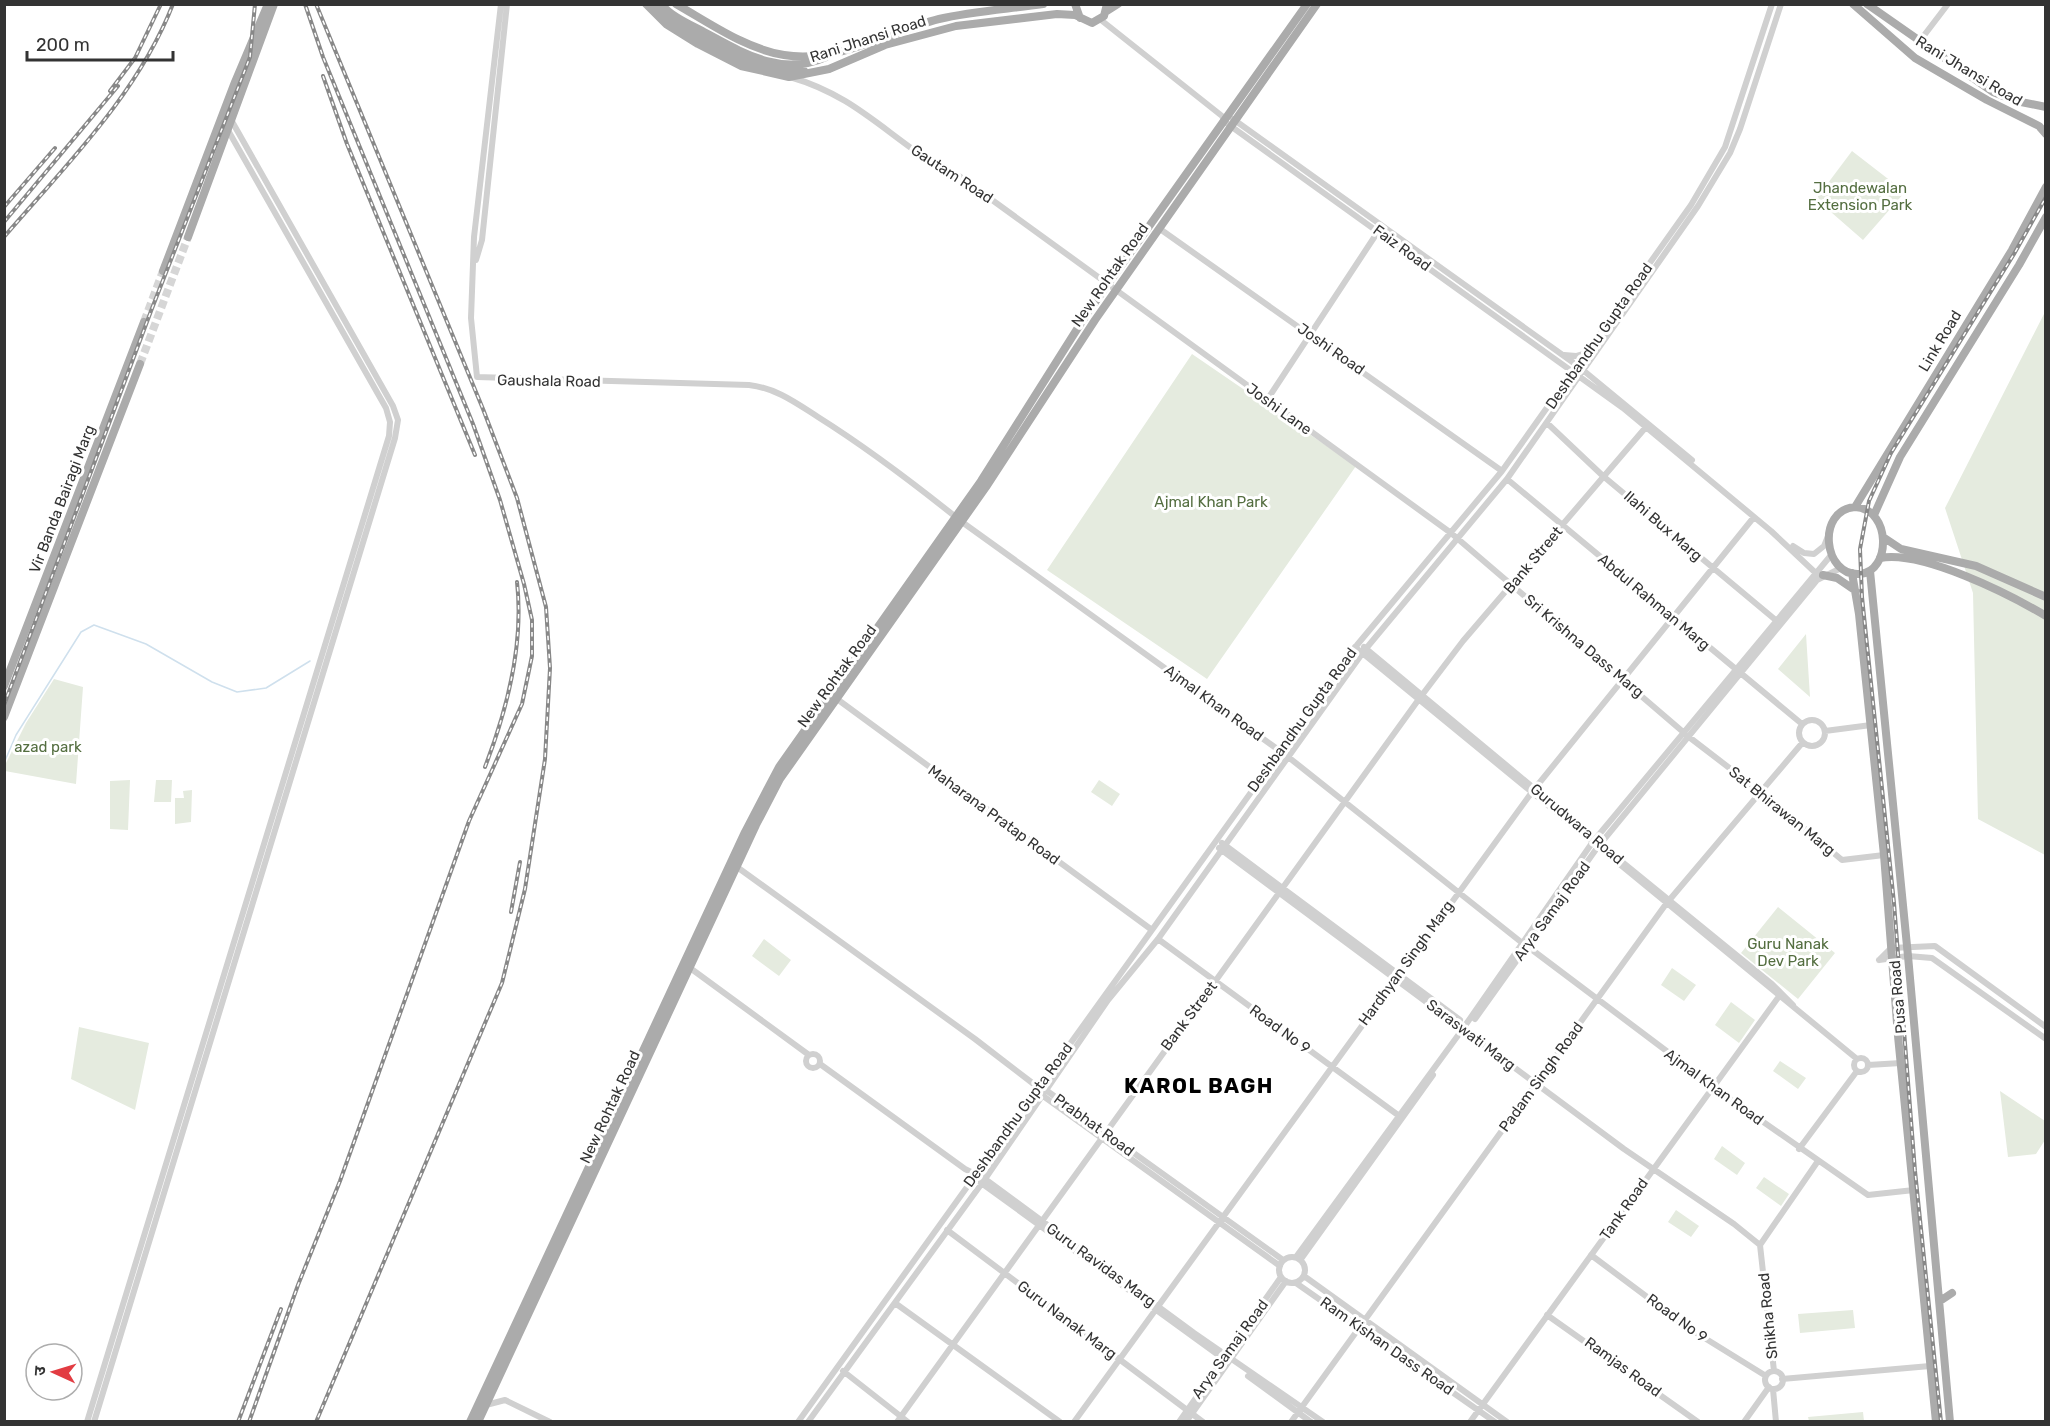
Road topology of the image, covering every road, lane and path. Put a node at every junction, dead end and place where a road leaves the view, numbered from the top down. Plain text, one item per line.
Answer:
1 (268, 4) edge
2 (274, 4) edge
3 (501, 4) edge
4 (507, 4) edge
5 (646, 4) edge
6 (654, 4) edge
7 (661, 4) edge
8 (676, 4) edge
9 (1043, 4) edge
10 (1075, 4) edge
11 (1118, 4) edge
12 (1307, 4) edge
13 (1317, 4) edge
14 (1772, 4) edge
15 (1781, 4) edge
16 (1853, 4) edge
17 (1867, 4) edge
18 (1948, 4) edge
19 (1107, 8) edge
20 (1081, 19) junction
21 (1101, 20) junction
22 (1919, 42) junction
23 (835, 52) junction
24 (854, 56) junction
25 (752, 61) junction
26 (789, 77) junction
27 (2046, 107) edge
28 (225, 109) junction
29 (1743, 109) junction
30 (221, 118) junction
31 (1229, 120) junction
32 (232, 122) junction
33 (229, 131) junction
34 (2046, 135) edge
35 (2046, 187) edge
36 (1695, 206) junction
37 (2046, 217) edge
38 (1160, 229) junction
39 (1379, 229) junction
40 (291, 233) junction
41 (188, 237) tunnel mouth
42 (474, 264) junction
43 (163, 271) tunnel mouth
44 (1109, 282) junction
45 (1117, 288) junction
46 (144, 322) tunnel mouth
47 (1311, 335) junction
48 (1587, 353) junction
49 (1562, 355) junction
50 (140, 364) tunnel mouth
51 (1579, 373) junction
52 (1267, 400) junction
53 (1547, 423) junction
54 (1646, 427) junction
55 (1502, 471) junction
56 (1603, 476) junction
57 (1508, 479) junction
58 (1855, 507) junction
59 (1874, 515) junction
60 (1754, 517) junction
61 (959, 520) junction
62 (1563, 525) junction
63 (1450, 533) junction
64 (1829, 536) junction
65 (1883, 537) junction
66 (1459, 540) junction
67 (1832, 554) junction
68 (1880, 558) junction
69 (1841, 568) junction
70 (1713, 569) junction
71 (1870, 571) junction
72 (1819, 573) junction
73 (1852, 573) junction
74 (1512, 585) junction
75 (1856, 591) junction
76 (2046, 597) edge
77 (2046, 616) edge
78 (1673, 618) junction
79 (1779, 623) junction
80 (1357, 645) junction
81 (1364, 651) junction
82 (1738, 673) junction
83 (1623, 678) junction
84 (4, 686) edge
85 (1420, 696) junction
86 (837, 699) junction
87 (4, 717) edge
88 (1802, 724) junction
89 (1871, 725) junction
90 (1825, 731) junction
91 (1687, 735) junction
92 (1803, 742) junction
93 (1280, 751) junction
94 (1287, 756) junction
95 (1533, 790) junction
96 (1762, 793) junction
97 (1344, 801) junction
98 (1215, 842) junction
99 (1596, 843) junction
100 (1222, 847) junction
101 (1884, 855) junction
102 (737, 867) junction
103 (1281, 889) junction
104 (1458, 892) junction
105 (1668, 902) junction
106 (1152, 930) junction
107 (1158, 939) junction
108 (1524, 944) junction
109 (1907, 946) junction
110 (1891, 948) junction
111 (1908, 956) junction
112 (1892, 958) junction
113 (687, 965) junction
114 (1396, 976) junction
115 (1215, 981) junction
116 (1780, 994) junction
117 (1596, 1000) junction
118 (1460, 1020) dead end
119 (2046, 1027) edge
120 (1464, 1031) junction
121 (2046, 1039) edge
122 (809, 1055) junction
123 (1857, 1059) junction
124 (1901, 1063) junction
125 (820, 1064) junction
126 (1868, 1065) junction
127 (1332, 1067) junction
128 (1857, 1071) junction
129 (1534, 1083) junction
130 (1713, 1086) junction
131 (1040, 1089) junction
132 (1400, 1117) junction
133 (1103, 1136) junction
134 (1799, 1149) junction
135 (1818, 1161) junction
136 (1652, 1170) junction
137 (975, 1176) junction
138 (983, 1181) junction
139 (1914, 1190) junction
140 (1220, 1219) junction
141 (1040, 1223) junction
142 (947, 1230) junction
143 (1760, 1245) junction
144 (1592, 1255) junction
145 (1298, 1258) junction
146 (1282, 1263) junction
147 (1004, 1273) junction
148 (1304, 1276) junction
149 (1283, 1279) junction
150 (1296, 1283) junction
151 (1952, 1293) dead end
152 (1940, 1301) junction
153 (895, 1303) junction
154 (1156, 1309) junction
155 (1547, 1315) junction
156 (1365, 1319) junction
157 (1360, 1326) junction
158 (953, 1343) junction
159 (1119, 1358) junction
160 (1227, 1359) junction
161 (1930, 1366) junction
162 (838, 1368) junction
163 (1774, 1371) junction
164 (845, 1372) junction
165 (1766, 1376) junction
166 (1782, 1379) junction
167 (1771, 1388) junction
168 (486, 1405) junction
169 (1480, 1407) junction
170 (1299, 1409) junction
171 (1190, 1411) junction
172 (899, 1419) edge
173 (87, 1422) edge
174 (94, 1422) edge
175 (470, 1422) edge
176 (478, 1422) edge
177 (550, 1422) edge
178 (798, 1422) edge
179 (808, 1422) edge
180 (908, 1422) edge
181 (1060, 1422) edge
182 (1074, 1422) edge
183 (1179, 1422) edge
184 (1186, 1422) edge
185 (1203, 1422) edge
186 (1291, 1422) edge
187 (1311, 1422) edge
188 (1323, 1422) edge
189 (1470, 1422) edge
190 (1495, 1422) edge
191 (1507, 1422) edge
192 (1698, 1422) edge
193 (1744, 1422) edge
194 (1776, 1422) edge
195 (1935, 1422) edge
196 (1950, 1422) edge

1 - 28 main road
2 - 32 main road
3 - 42 street, Gaushala Road
4 - 42 street
5 - 26 main road, Rani Jhansi Road
6 - 25 main road
7 - 25 main road
8 - 23 main road, Rani Jhansi Road
9 - 23 main road, Rani Jhansi Road
10 - 20 main road
11 - 19 main road
12 - 31 main road, New Rohtak Road
13 - 31 main road, New Rohtak Road
14 - 29 street, Deshbandhu Gupta Road
15 - 29 street, Deshbandhu Gupta Road
16 - 34 main road, Rani Jhansi Road
17 - 22 main road, Rani Jhansi Road
18 - 22 street
19 - 21 main road
20 - 21 main road, Rani Jhansi Road
20 - 24 main road, Rani Jhansi Road
21 - 31 street
22 - 27 main road, Rani Jhansi Road
23 - 25 main road
24 - 25 main road
24 - 26 main road, Rani Jhansi Road
26 - 44 street, Gautam Road
28 - 30 main road
28 - 32 street
29 - 36 street, Deshbandhu Gupta Road
30 - 33 street
30 - 43 main road
31 - 38 main road, New Rohtak Road
31 - 39 street
31 - 44 main road, New Rohtak Road
32 - 33 main road
32 - 40 street
33 - 40 street
33 - 41 main road
35 - 58 main road, Link Road
36 - 48 street, Deshbandhu Gupta Road
36 - 51 street, Deshbandhu Gupta Road
37 - 59 main road, Link Road
38 - 45 main road, New Rohtak Road
38 - 47 street, Joshi Road
39 - 47 street
39 - 49 street
39 - 51 street, Faiz Road
40 - 173 street
40 - 174 street
42 - 61 street, Gaushala Road
44 - 45 street, Joshi Lane
44 - 61 main road, New Rohtak Road
45 - 52 street, Joshi Lane
45 - 61 main road, New Rohtak Road
46 - 84 main road, Vir Banda Bairagi Marg
47 - 52 street
47 - 55 street, Joshi Road
48 - 49 street
48 - 51 street, Deshbandhu Gupta Road
49 - 51 street
50 - 87 main road, Vir Banda Bairagi Marg
51 - 53 street, Deshbandhu Gupta Road
51 - 54 street
51 - 55 street, Deshbandhu Gupta Road
51 - 64 street, Faiz Road
52 - 63 street, Joshi Lane
53 - 56 street, Ilahi Bux Marg
53 - 57 street, Deshbandhu Gupta Road
54 - 56 street, Bank Street
54 - 60 street
55 - 63 street, Deshbandhu Gupta Road
56 - 62 street, Bank Street
56 - 70 street, Ilahi Bux Marg
57 - 62 street, Abdul Rahman Marg
57 - 66 street, Deshbandhu Gupta Road
58 - 59 main road
58 - 64 main road
59 - 65 main road
60 - 70 street, Hardhyan Singh Marg
60 - 72 street
61 - 86 main road, New Rohtak Road
61 - 93 street, Ajmal Khan Road
61 - 113 main road, New Rohtak Road
62 - 74 street, Bank Street
62 - 78 street, Abdul Rahman Marg
63 - 66 street, Sri Krishna Dass Marg
63 - 80 street, Deshbandhu Gupta Road
64 - 67 main road
65 - 68 main road
65 - 76 main road
66 - 74 street, Sri Krishna Dass Marg
66 - 81 street, Deshbandhu Gupta Road
67 - 69 main road
67 - 72 street
68 - 71 main road
68 - 77 main road
69 - 72 street
69 - 73 main road
70 - 78 street, Hardhyan Singh Marg
70 - 79 street, Ilahi Bux Marg
71 - 73 main road
71 - 109 main road, Pusa Road
72 - 75 main road
72 - 79 street
73 - 75 main road, Pusa Road
74 - 83 street, Sri Krishna Dass Marg
74 - 85 street, Bank Street
75 - 89 main road, Pusa Road
78 - 82 street, Abdul Rahman Marg
78 - 83 street, Hardhyan Singh Marg
79 - 82 street, Arya Samaj Road
80 - 81 street, Gurudwara Road
80 - 93 street, Deshbandhu Gupta Road
81 - 85 street, Gurudwara Road
81 - 94 street, Deshbandhu Gupta Road
82 - 88 street, Abdul Rahman Marg
82 - 91 street, Arya Samaj Road
83 - 91 street, Sri Krishna Dass Marg
83 - 95 street, Hardhyan Singh Marg
85 - 95 street, Gurudwara Road
85 - 97 street, Bank Street
86 - 102 main road, New Rohtak Road
86 - 106 street, Maharana Pratap Road
88 - 90 street
88 - 92 street
89 - 90 street
89 - 101 main road, Pusa Road
90 - 92 street
91 - 96 street, Sat Bhirawan Marg
91 - 99 street, Arya Samaj Road
92 - 96 street, Padam Singh Road
93 - 94 street, Ajmal Khan Road
93 - 98 street, Deshbandhu Gupta Road
94 - 97 street, Ajmal Khan Road
94 - 100 street, Deshbandhu Gupta Road
95 - 99 street, Gurudwara Road
95 - 104 street, Hardhyan Singh Marg
96 - 101 street, Sat Bhirawan Marg
96 - 105 street, Padam Singh Road
97 - 103 street, Bank Street
97 - 104 street, Ajmal Khan Road
98 - 100 street, Saraswati Marg
98 - 106 street, Deshbandhu Gupta Road
99 - 105 street, Gurudwara Road
99 - 108 street, Arya Samaj Road
100 - 103 street, Saraswati Marg
100 - 107 street, Deshbandhu Gupta Road
101 - 110 main road, Pusa Road
102 - 113 main road, New Rohtak Road
102 - 131 street, Prabhat Road
103 - 114 street, Saraswati Marg
103 - 115 street, Bank Street
104 - 108 street, Ajmal Khan Road
104 - 114 street, Hardhyan Singh Marg
105 - 116 street, Gurudwara Road
105 - 117 street, Padam Singh Road
106 - 131 street, Deshbandhu Gupta Road
107 - 115 street, Road No 9
107 - 131 street, Deshbandhu Gupta Road
108 - 117 street, Ajmal Khan Road
108 - 120 street, Arya Samaj Road
109 - 110 street
109 - 111 main road, Pusa Road
109 - 119 street
110 - 112 main road, Pusa Road
110 - 112 street
111 - 112 street
111 - 121 street
111 - 152 main road, Pusa Road
112 - 124 main road, Pusa Road
113 - 122 street
113 - 168 main road, New Rohtak Road
113 - 175 main road, New Rohtak Road
114 - 118 street, Saraswati Marg
114 - 120 street, Saraswati Marg
114 - 127 street, Hardhyan Singh Marg
115 - 127 street, Road No 9
115 - 133 street, Bank Street
116 - 123 street, Gurudwara Road
116 - 130 street, Tank Road
117 - 129 street, Padam Singh Road
117 - 130 street, Ajmal Khan Road
120 - 129 street, Saraswati Marg
120 - 132 street, Arya Samaj Road
122 - 125 street
122 - 125 street
123 - 126 street
123 - 128 street
124 - 126 street
124 - 139 main road, Pusa Road
125 - 137 street, Guru Ravidas Marg
126 - 128 street
127 - 132 street, Road No 9
127 - 140 street, Hardhyan Singh Marg
128 - 134 street
129 - 136 street, Saraswati Marg
129 - 156 street, Padam Singh Road
130 - 134 street, Ajmal Khan Road
130 - 136 street, Tank Road
131 - 133 street, Prabhat Road
131 - 137 street, Deshbandhu Gupta Road
131 - 138 street, Deshbandhu Gupta Road
132 - 145 street, Arya Samaj Road
133 - 140 street, Prabhat Road
133 - 141 street, Bank Street
134 - 135 street, Ajmal Khan Road
135 - 139 street, Ajmal Khan Road
135 - 143 street
136 - 143 street, Saraswati Marg
136 - 144 street, Tank Road
137 - 138 street, Guru Ravidas Marg
137 - 162 street, Deshbandhu Gupta Road
138 - 141 street, Guru Ravidas Marg
138 - 142 street, Deshbandhu Gupta Road
139 - 161 main road, Pusa Road
140 - 146 street, Prabhat Road
140 - 154 street, Hardhyan Singh Marg
141 - 147 street, Bank Street
141 - 154 street, Guru Ravidas Marg
142 - 147 street, Guru Nanak Marg
142 - 153 street, Deshbandhu Gupta Road
143 - 163 street, Shikha Road
144 - 155 street, Tank Road
144 - 165 street, Road No 9
145 - 146 street
145 - 148 street
146 - 149 street
147 - 158 street, Bank Street
147 - 159 street, Guru Nanak Marg
148 - 150 street
148 - 156 street, Ram Kishan Dass Road
149 - 150 street
149 - 160 street, Arya Samaj Road
150 - 157 street, Ram Kishan Dass Road
151 - 152 main road
152 - 196 main road, Pusa Road
153 - 158 street
153 - 164 street, Deshbandhu Gupta Road
154 - 159 street, Hardhyan Singh Marg
154 - 160 street, Guru Ravidas Marg
155 - 169 street, Tank Road
155 - 192 street, Ramjas Road
156 - 157 street, Padam Singh Road
156 - 169 street, Ram Kishan Dass Road
157 - 169 street, Ram Kishan Dass Road
157 - 170 street, Padam Singh Road
158 - 172 street, Bank Street
158 - 181 street
159 - 171 street, Guru Nanak Marg
159 - 182 street, Hardhyan Singh Marg
160 - 170 street, Guru Ravidas Marg
160 - 171 street, Arya Samaj Road
161 - 166 street
161 - 195 main road, Pusa Road
162 - 164 street
162 - 178 street, Deshbandhu Gupta Road
163 - 165 street
163 - 166 street
164 - 172 street
164 - 179 street, Deshbandhu Gupta Road
165 - 167 street
166 - 167 street
167 - 193 street
167 - 194 street
168 - 176 main road, New Rohtak Road
168 - 177 street
169 - 189 street, Tank Road
169 - 190 street
169 - 191 street
170 - 186 street, Padam Singh Road
170 - 187 street
170 - 188 street
171 - 183 street, Arya Samaj Road
171 - 184 street
171 - 185 street, Guru Nanak Marg
172 - 180 street

